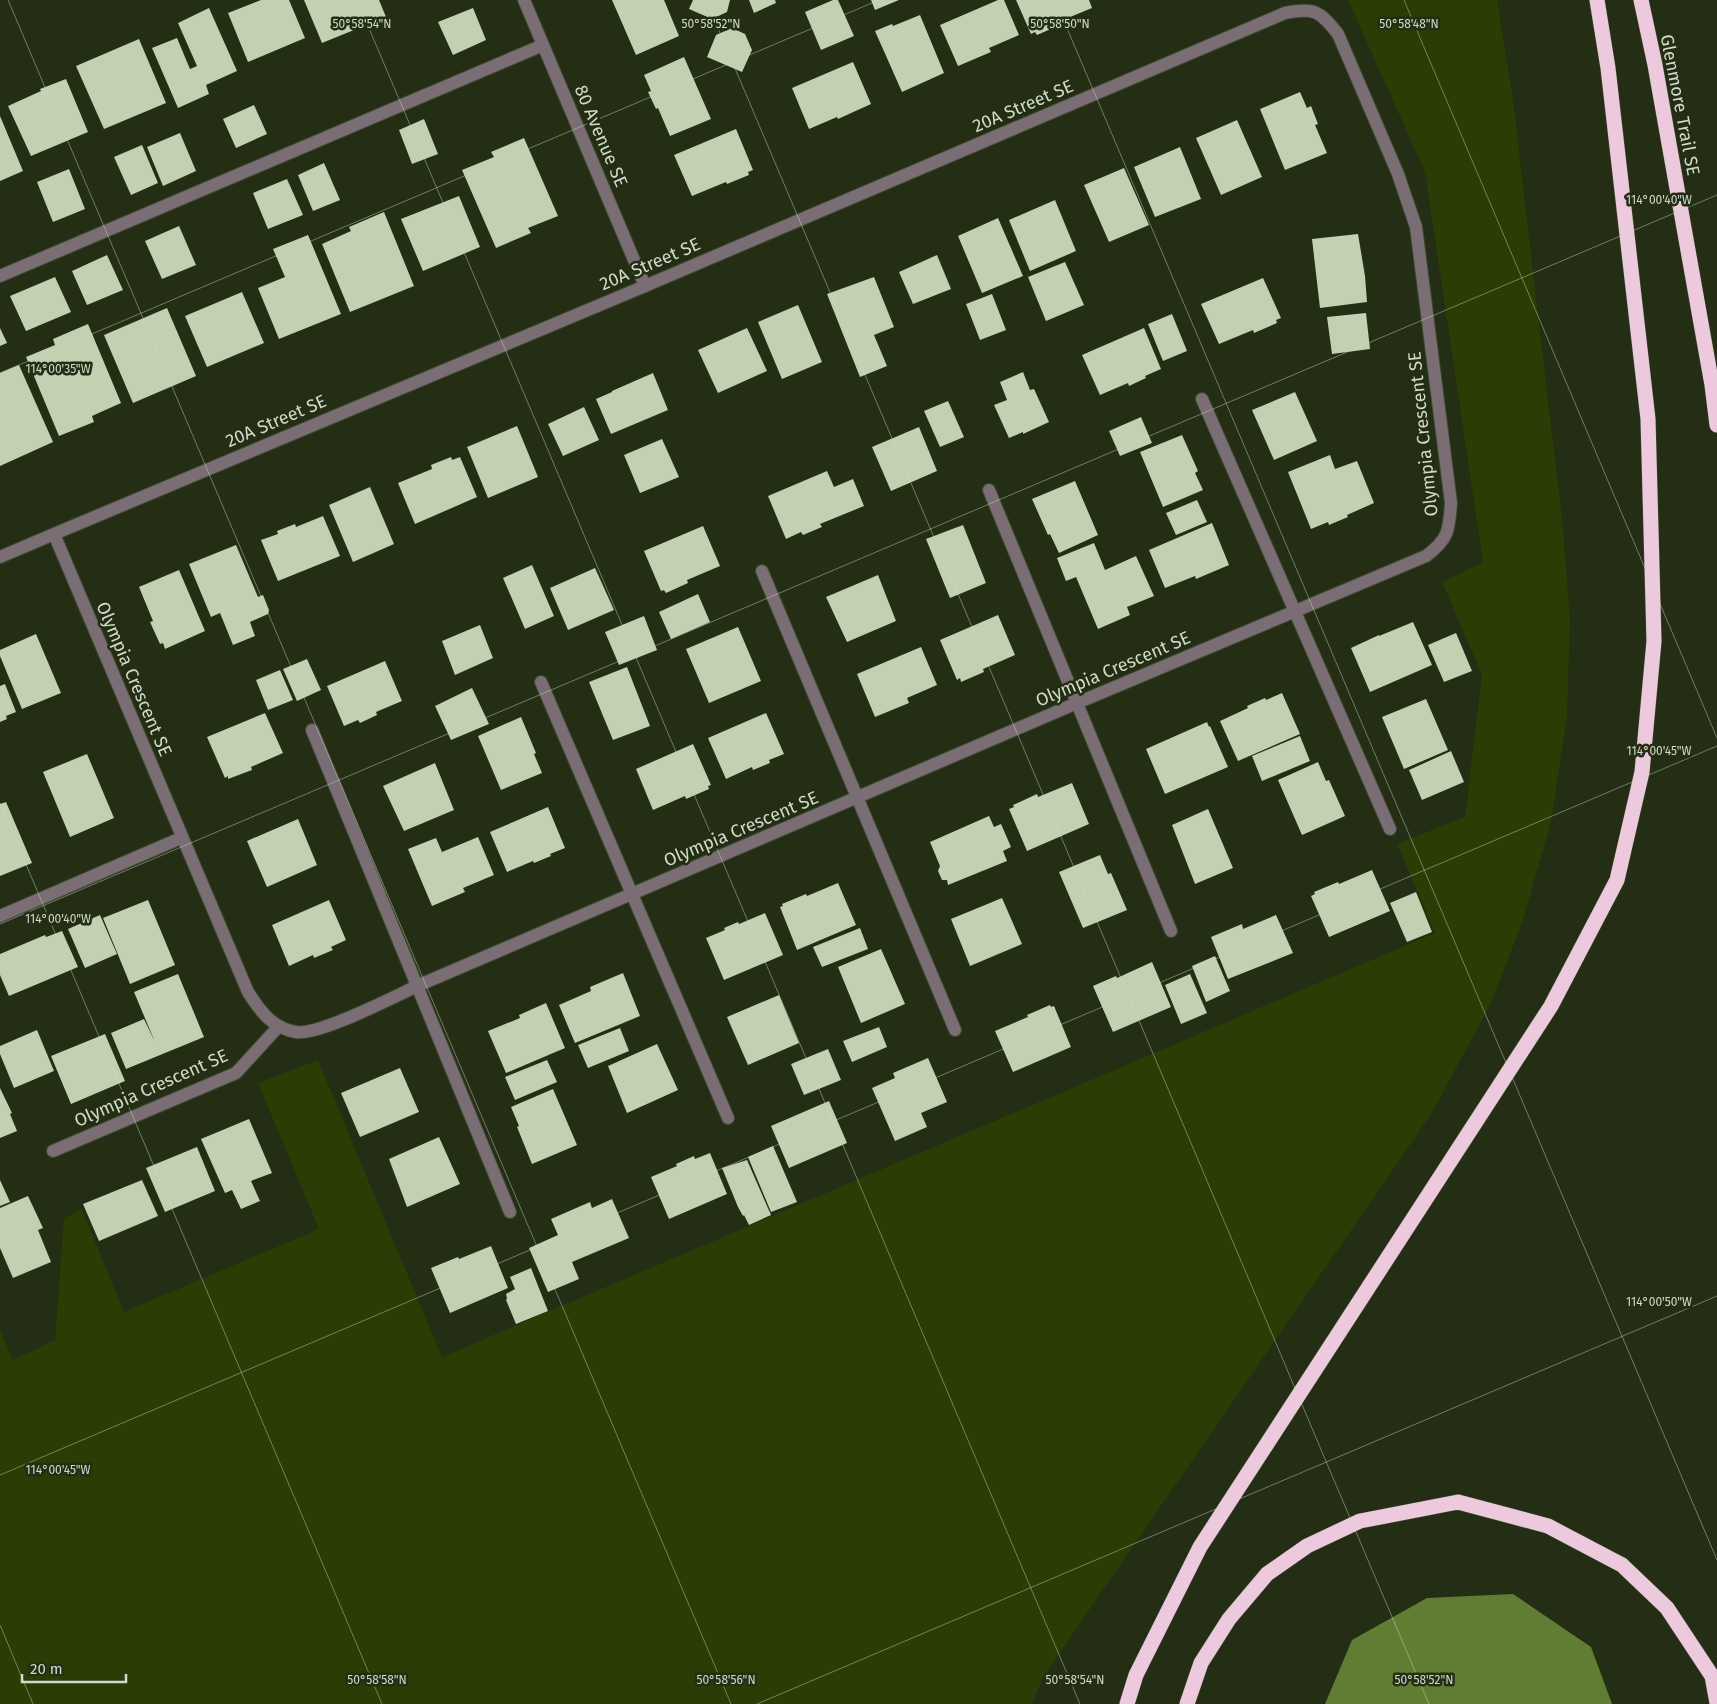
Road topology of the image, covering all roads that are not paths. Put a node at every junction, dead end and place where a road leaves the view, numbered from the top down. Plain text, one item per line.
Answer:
1 (524, 0) edge
2 (1597, 0) edge
3 (1641, 0) edge
4 (1314, 11) joint
5 (543, 45) junction
6 (0, 276) edge
7 (645, 286) junction
8 (1202, 399) dead end
9 (1717, 425) edge
10 (989, 490) dead end
11 (54, 534) junction
12 (0, 557) edge
13 (762, 571) dead end
14 (1295, 611) junction
15 (541, 682) dead end
16 (1077, 703) junction
17 (312, 730) dead end
18 (857, 798) junction
19 (1390, 829) dead end
20 (182, 838) junction
21 (632, 894) junction
22 (0, 916) edge
23 (1171, 931) dead end
24 (417, 986) junction
25 (279, 1026) junction
26 (955, 1030) dead end
27 (728, 1118) dead end
28 (52, 1151) dead end
29 (510, 1212) dead end
30 (1717, 1703) edge
31 (1127, 1704) edge
32 (1187, 1704) edge

1 - 5 street, 80 Avenue SE
2 - 31 highway
3 - 9 highway, Glenmore Trail SE
4 - 7 street, 20A Street SE
4 - 14 street, Olympia Crescent SE
5 - 6 street
5 - 7 street, 80 Avenue SE
7 - 11 street, 20A Street SE
8 - 14 street
10 - 16 street
11 - 12 street, 20A Street SE
11 - 20 street, Olympia Crescent SE
13 - 18 street
14 - 16 street, Olympia Crescent SE
14 - 19 street
15 - 21 street
16 - 18 street, Olympia Crescent SE
16 - 23 street
17 - 24 street
18 - 21 street, Olympia Crescent SE
18 - 26 street
20 - 22 street
20 - 25 street, Olympia Crescent SE
21 - 24 street, Olympia Crescent SE
21 - 27 street
24 - 25 street, Olympia Crescent SE
24 - 29 street
25 - 28 street, Olympia Crescent SE
30 - 32 highway

